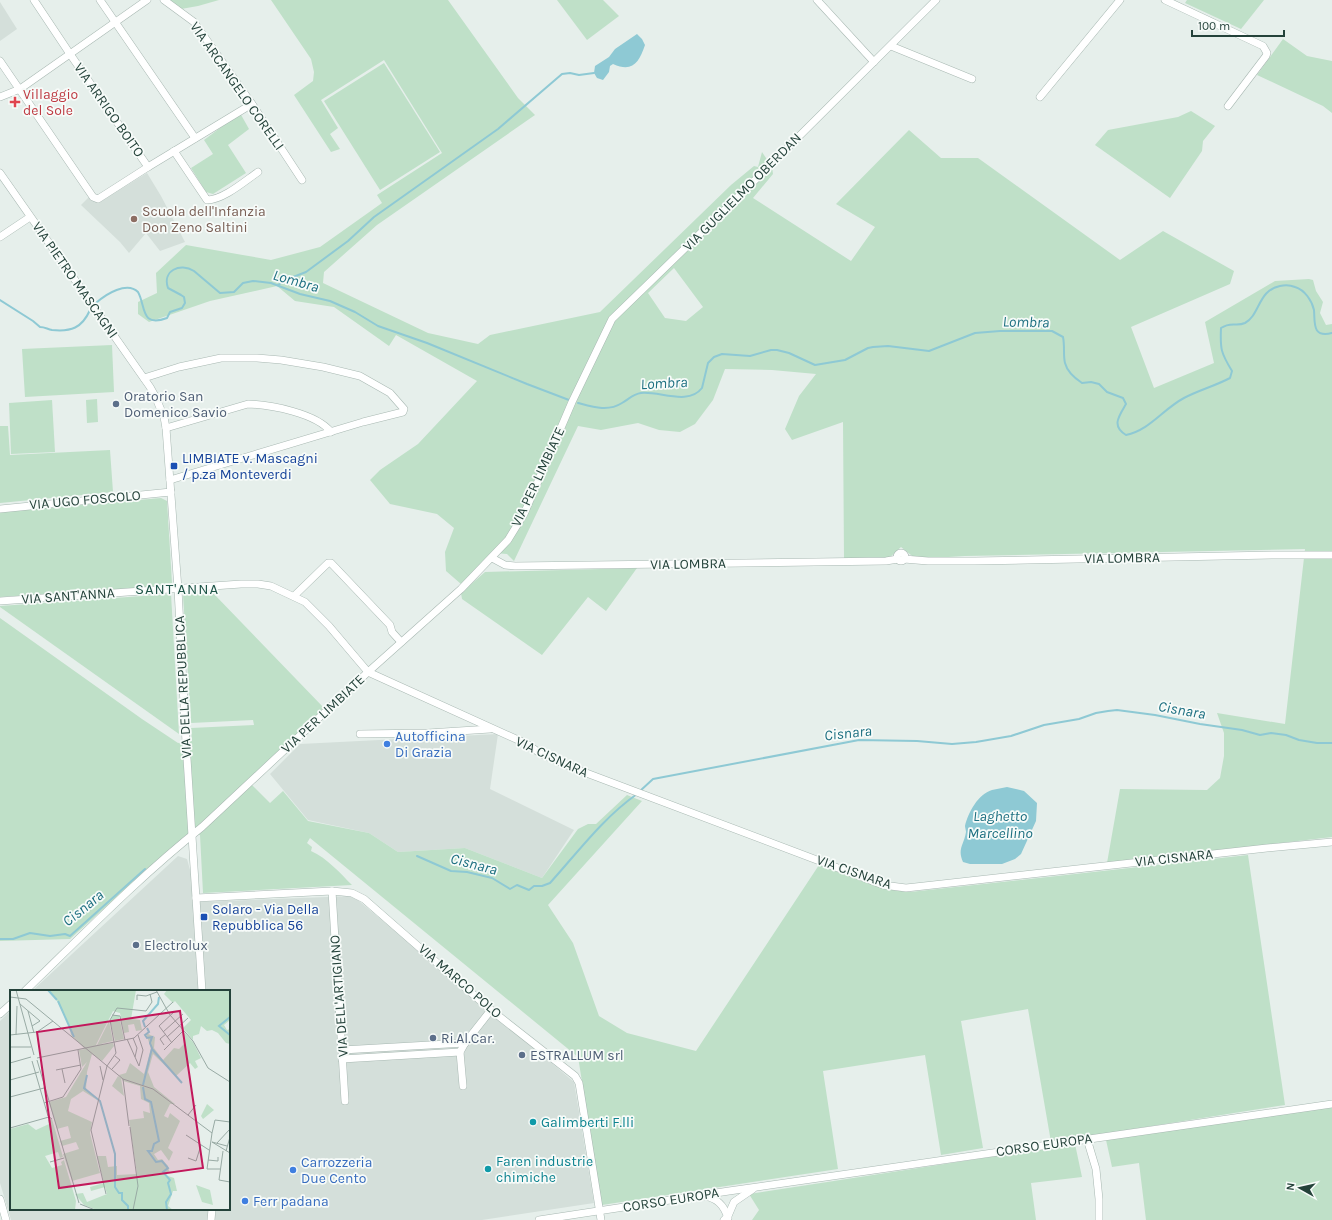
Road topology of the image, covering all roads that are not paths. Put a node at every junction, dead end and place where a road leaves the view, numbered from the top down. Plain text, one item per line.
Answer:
1 (34, 0) edge
2 (100, 0) edge
3 (147, 0) edge
4 (164, 0) edge
5 (817, 0) edge
6 (936, 0) edge
7 (1120, 0) edge
8 (1165, 0) edge
9 (116, 23) junction
10 (891, 46) junction
11 (70, 54) junction
12 (0, 61) edge
13 (874, 62) junction
14 (972, 79) dead end
15 (20, 89) junction
16 (0, 97) edge
17 (1040, 97) dead end
18 (252, 104) junction
19 (1228, 106) dead end
20 (195, 138) junction
21 (174, 151) junction
22 (148, 167) junction
23 (258, 172) dead end
24 (0, 173) edge
25 (302, 180) dead end
26 (30, 217) junction
27 (0, 237) edge
28 (144, 378) junction
29 (150, 387) joint
30 (572, 402) joint
31 (166, 428) junction
32 (331, 432) junction
33 (170, 480) junction
34 (171, 492) junction
35 (0, 509) edge
36 (1332, 555) edge
37 (492, 558) junction
38 (178, 590) junction
39 (294, 596) junction
40 (0, 601) edge
41 (401, 642) junction
42 (368, 672) junction
43 (473, 721) joint
44 (492, 729) junction
45 (360, 734) dead end
46 (192, 835) junction
47 (1332, 842) edge
48 (332, 891) junction
49 (196, 898) junction
50 (26, 990) edge
51 (202, 990) edge
52 (10, 1005) edge
53 (491, 1010) junction
54 (0, 1014) edge
55 (465, 1043) junction
56 (342, 1050) junction
57 (460, 1052) junction
58 (342, 1059) junction
59 (463, 1086) dead end
60 (345, 1101) dead end
61 (1332, 1104) edge
62 (1087, 1139) junction
63 (756, 1187) junction
64 (698, 1195) junction
65 (0, 1199) edge
66 (212, 1210) edge
67 (600, 1211) junction
68 (727, 1219) edge
69 (6, 1220) edge
70 (211, 1220) edge
71 (214, 1220) edge
72 (539, 1220) edge
73 (601, 1220) edge
74 (1099, 1220) edge

1 - 11 street, VIA ARRIGO BOITO
2 - 9 street
3 - 9 street
4 - 18 street, VIA ARCANGELO CORELLI
5 - 13 street
6 - 10 street, VIA GUGLIELMO OBERDAN
7 - 17 street
8 - 19 street
9 - 11 street
9 - 20 street
10 - 13 street, VIA GUGLIELMO OBERDAN
10 - 14 street
11 - 15 street
11 - 22 street, VIA ARRIGO BOITO
12 - 15 street
13 - 30 street, VIA GUGLIELMO OBERDAN
15 - 16 street
15 - 22 street
18 - 20 street
18 - 25 street, VIA ARCANGELO CORELLI
20 - 21 street
21 - 22 street
21 - 23 street
24 - 26 street, VIA PIETRO MASCAGNI
26 - 27 street
26 - 28 street, VIA PIETRO MASCAGNI
28 - 29 street, VIA PIETRO MASCAGNI
28 - 32 street
29 - 31 street, VIA DELLA REPUBBLICA
30 - 37 street, VIA PER LIMBIATE
31 - 32 street
31 - 33 street, VIA DELLA REPUBBLICA
32 - 33 street
33 - 34 street, VIA DELLA REPUBBLICA
34 - 35 street, VIA UGO FOSCOLO
34 - 38 street, VIA DELLA REPUBBLICA
36 - 37 street, VIA LOMBRA
37 - 41 street, VIA PER LIMBIATE
38 - 39 street, VIA SANT'ANNA
38 - 40 street, VIA SANT'ANNA
38 - 46 street, VIA DELLA REPUBBLICA
39 - 41 street
39 - 42 street, VIA SANT'ANNA
41 - 42 street, VIA PER LIMBIATE
42 - 43 street, VIA SANT'ANNA
42 - 46 street, VIA PER LIMBIATE
43 - 44 street, VIA CISNARA
44 - 45 street
44 - 47 street, VIA CISNARA
46 - 49 street, VIA DELLA REPUBBLICA
46 - 50 street, VIA PER LIMBIATE
48 - 49 street, VIA MARCO POLO
48 - 53 street, VIA MARCO POLO
48 - 56 street, VIA DELL'ARTIGIANO
49 - 51 street, VIA DELLA REPUBBLICA
52 - 54 street
53 - 55 street
53 - 67 street, VIA MARCO POLO
55 - 56 street
55 - 57 street
56 - 58 street, VIA DELL'ARTIGIANO
57 - 58 street
57 - 59 street
58 - 60 street, VIA DELL'ARTIGIANO
61 - 62 street, CORSO EUROPA
62 - 63 street, CORSO EUROPA
62 - 74 street
63 - 64 street, CORSO EUROPA
63 - 68 street, CORSO EUROPA
64 - 67 street, CORSO EUROPA
64 - 68 street
65 - 69 street
66 - 70 street
66 - 71 street
67 - 72 street, CORSO EUROPA
67 - 73 street, VIA MARCO POLO

